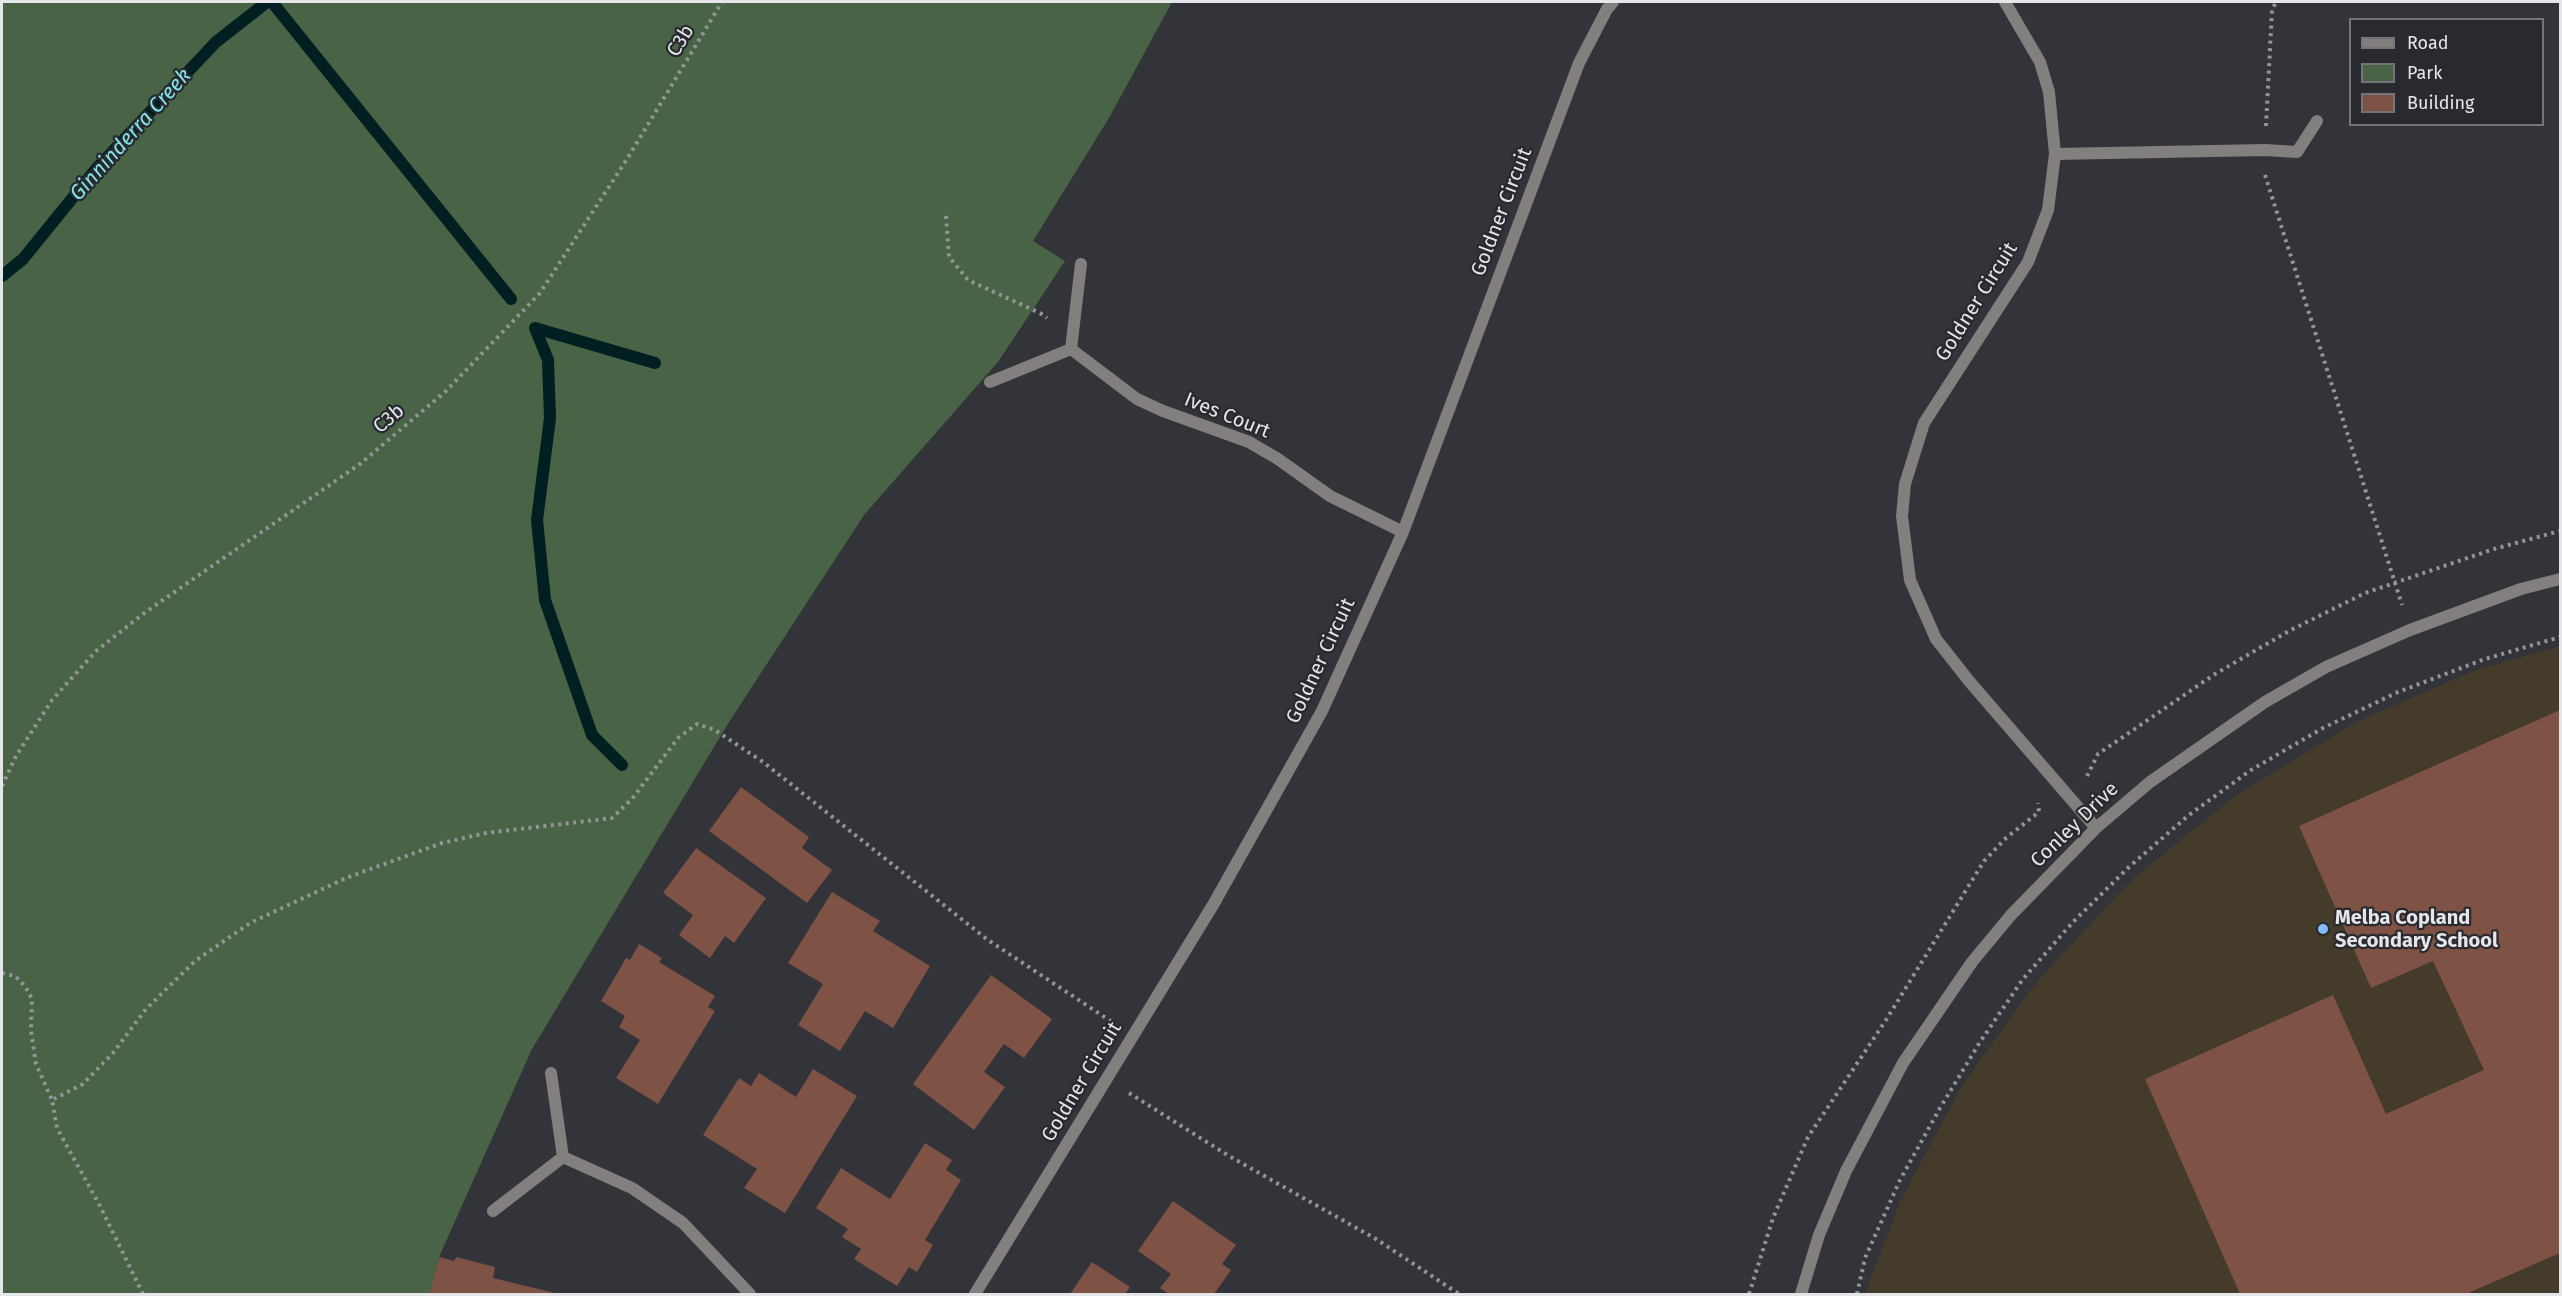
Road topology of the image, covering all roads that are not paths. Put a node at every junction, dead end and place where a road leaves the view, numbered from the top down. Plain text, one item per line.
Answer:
1 (1613, 2) edge
2 (2005, 2) edge
3 (2317, 121) dead end
4 (2055, 154) junction
5 (1081, 264) dead end
6 (1071, 349) junction
7 (990, 382) dead end
8 (1403, 532) junction
9 (2560, 579) edge
10 (2096, 828) junction
11 (551, 1073) dead end
12 (562, 1157) junction
13 (493, 1211) dead end
14 (750, 1294) edge
15 (975, 1294) edge
16 (1801, 1294) edge

1 - 8 street, Goldner Circuit
2 - 4 street, Goldner Circuit
3 - 4 street
4 - 10 street, Goldner Circuit
5 - 6 street
6 - 7 street
6 - 8 street, Ives Court
8 - 15 street, Goldner Circuit
9 - 10 street, Conley Drive
10 - 16 street, Conley Drive
11 - 12 street
12 - 13 street
12 - 14 street

